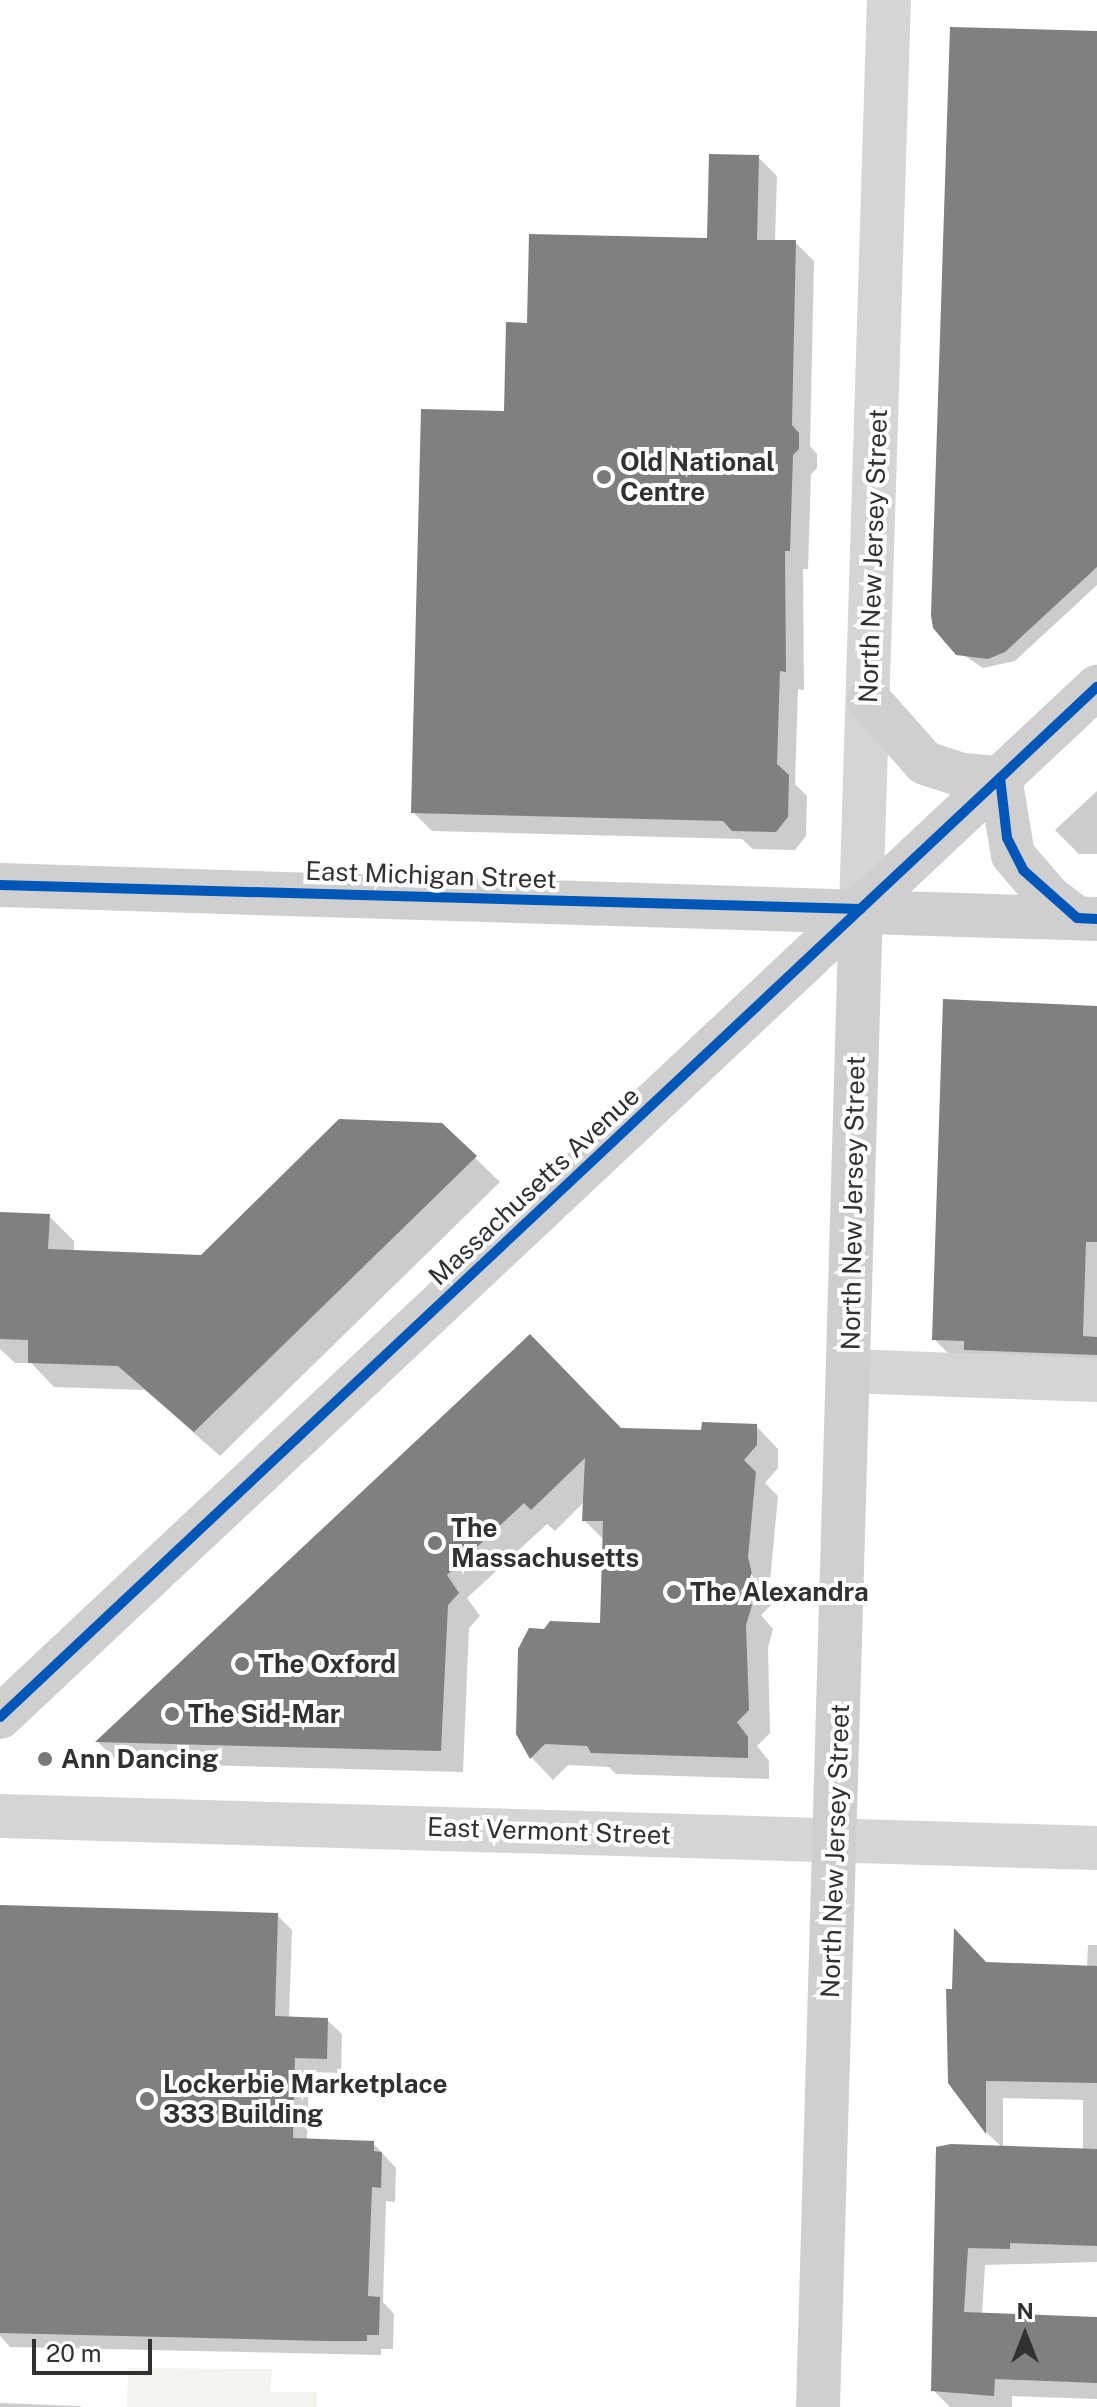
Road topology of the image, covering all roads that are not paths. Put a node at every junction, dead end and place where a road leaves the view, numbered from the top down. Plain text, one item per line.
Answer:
1 (889, 0) edge
2 (1097, 687) edge
3 (869, 700) junction
4 (1000, 778) junction
5 (0, 885) edge
6 (861, 909) junction
7 (1087, 918) edge
8 (849, 1371) junction
9 (1097, 1380) edge
10 (0, 1717) edge
11 (0, 1816) edge
12 (835, 1839) junction
13 (1097, 1848) edge
14 (818, 2407) edge

1 - 3 street, North New Jersey Street
2 - 4 main road, Massachusetts Avenue
3 - 4 main road
3 - 6 street, North New Jersey Street
4 - 6 main road, Massachusetts Avenue
4 - 7 main road
5 - 6 main road, East Michigan Street
6 - 7 main road, East Michigan Street
6 - 8 main road, North New Jersey Street
6 - 10 main road, Massachusetts Avenue
8 - 9 street
8 - 12 main road, North New Jersey Street
11 - 12 street, East Vermont Street
12 - 13 street, East Vermont Street
12 - 14 main road, North New Jersey Street

